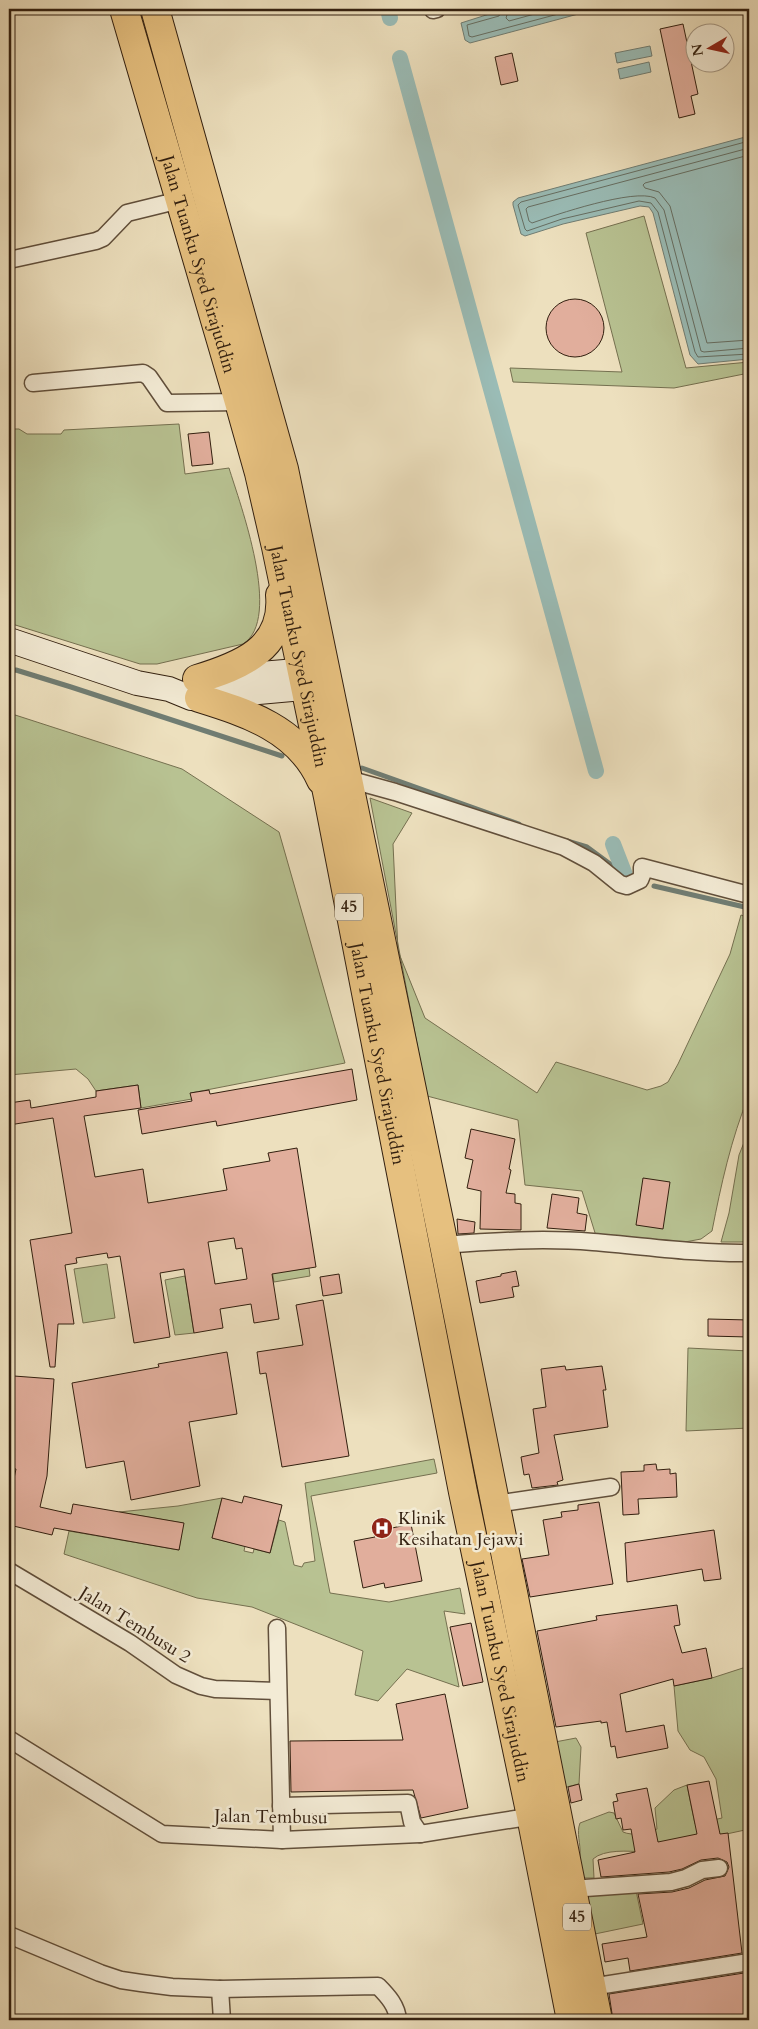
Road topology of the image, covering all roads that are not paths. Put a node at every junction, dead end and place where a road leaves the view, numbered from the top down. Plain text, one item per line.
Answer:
1 (124, 9) edge
2 (155, 9) edge
3 (180, 200) junction
4 (9, 260) edge
5 (236, 345) junction
6 (33, 383) dead end
7 (239, 402) junction
8 (276, 547) junction
9 (9, 640) edge
10 (316, 678) junction
11 (198, 688) junction
12 (348, 779) junction
13 (328, 797) junction
14 (749, 895) edge
15 (444, 1245) junction
16 (749, 1253) edge
17 (611, 1487) dead end
18 (495, 1504) junction
19 (9, 1570) edge
20 (277, 1628) dead end
21 (278, 1691) junction
22 (9, 1739) edge
23 (280, 1806) junction
24 (544, 1815) junction
25 (420, 1834) junction
26 (282, 1840) junction
27 (719, 1868) dead end
28 (571, 1889) junction
29 (9, 1935) edge
30 (749, 1962) edge
31 (591, 1988) junction
32 (220, 1990) junction
33 (222, 2020) edge
34 (398, 2020) edge
35 (571, 2020) edge
36 (598, 2020) edge

1 - 3 highway, Jalan Tuanku Syed Sirajuddin / 45
2 - 5 highway, Jalan Tuanku Syed Sirajuddin / 45
3 - 4 street
3 - 5 highway, Jalan Tuanku Syed Sirajuddin / 45
5 - 7 highway, Jalan Tuanku Syed Sirajuddin / 45
5 - 10 highway, Jalan Tuanku Syed Sirajuddin / 45
6 - 7 street
7 - 8 highway, Jalan Tuanku Syed Sirajuddin / 45
8 - 10 highway, Jalan Tuanku Syed Sirajuddin / 45
8 - 11 highway
9 - 11 main road
10 - 11 main road
10 - 12 highway, Jalan Tuanku Syed Sirajuddin / 45
10 - 13 highway, Jalan Tuanku Syed Sirajuddin / 45
11 - 13 highway
12 - 14 street
12 - 15 highway, Jalan Tuanku Syed Sirajuddin / 45
13 - 24 highway, Jalan Tuanku Syed Sirajuddin / 45
15 - 16 street
15 - 18 highway, Jalan Tuanku Syed Sirajuddin / 45
17 - 18 street
18 - 24 highway, Jalan Tuanku Syed Sirajuddin / 45
19 - 21 street, Jalan Tembusu 2
20 - 21 street
21 - 23 street
22 - 26 street, Jalan Tembusu
23 - 25 street
23 - 26 street
24 - 25 street, Jalan Tembusu
24 - 28 highway, Jalan Tuanku Syed Sirajuddin / 45
24 - 35 highway, Jalan Tuanku Syed Sirajuddin / 45
25 - 26 street, Jalan Tembusu
27 - 28 street
28 - 31 highway, Jalan Tuanku Syed Sirajuddin / 45
29 - 32 street
30 - 31 street
31 - 36 highway, Jalan Tuanku Syed Sirajuddin / 45
32 - 33 street
32 - 34 street

